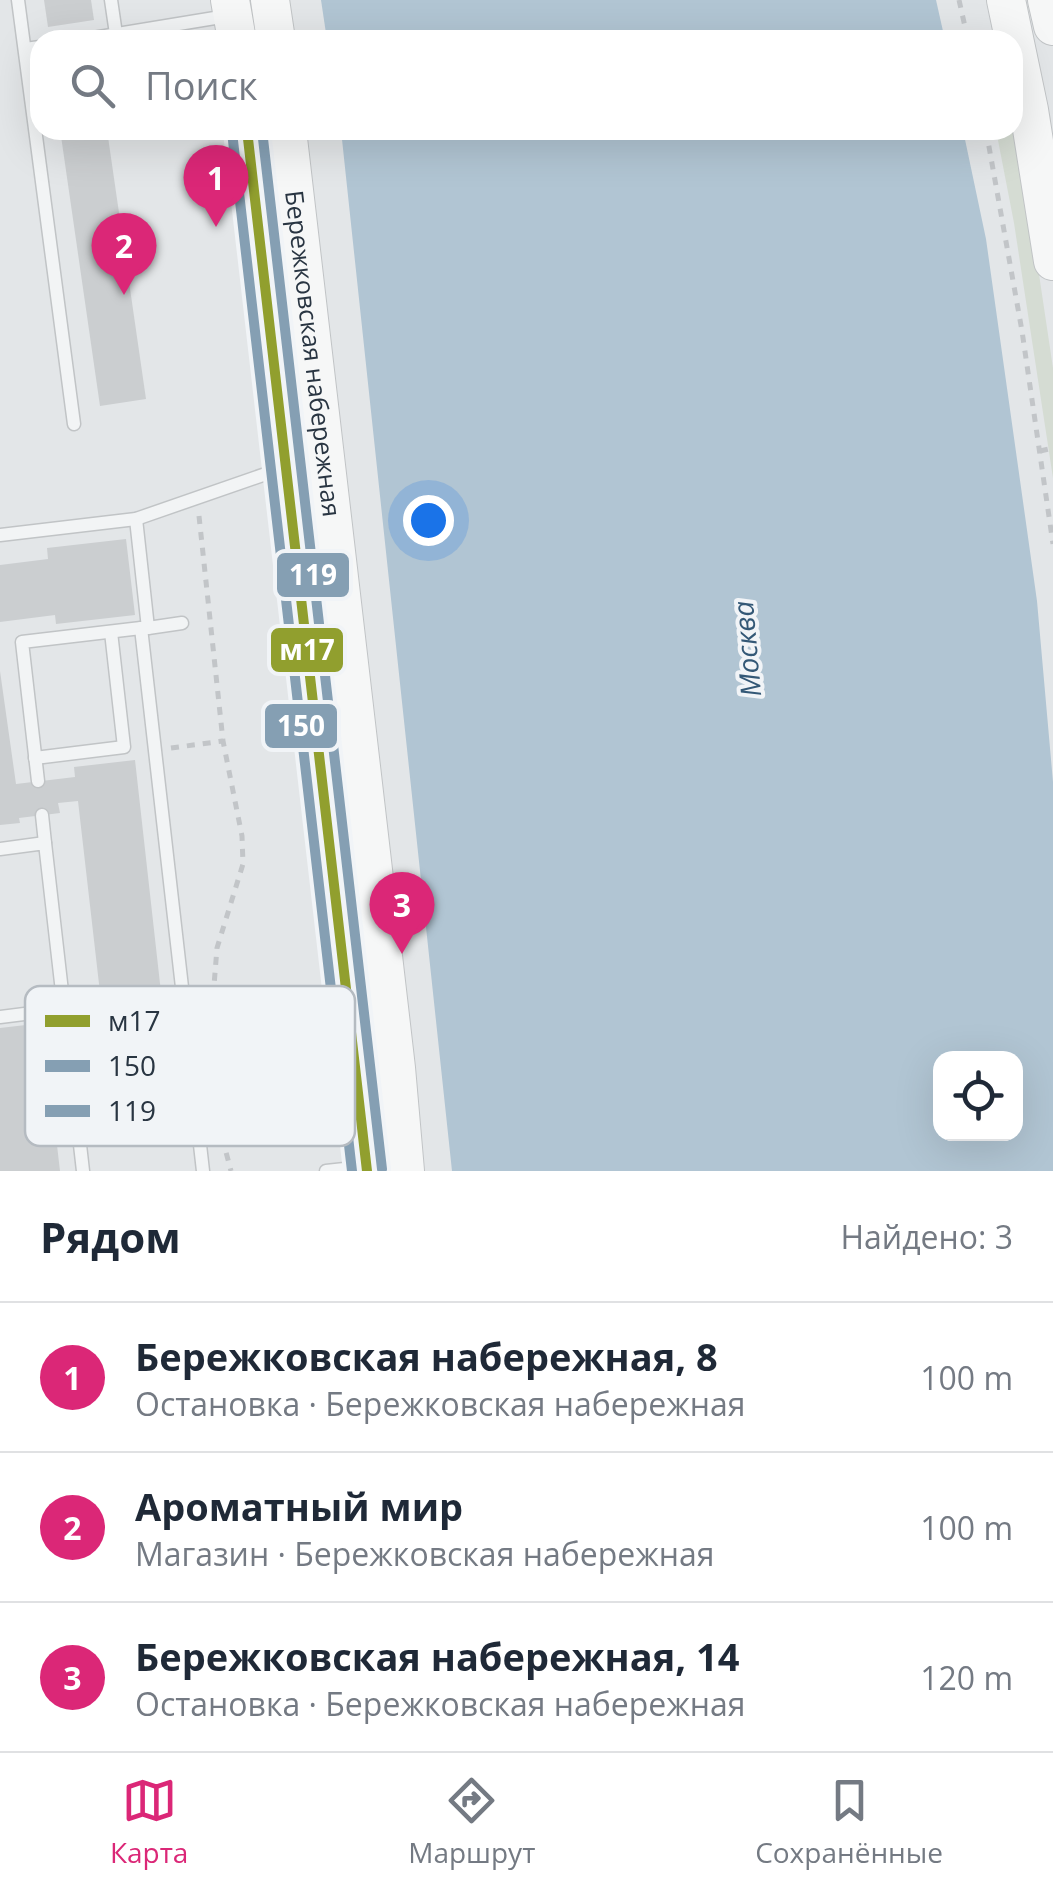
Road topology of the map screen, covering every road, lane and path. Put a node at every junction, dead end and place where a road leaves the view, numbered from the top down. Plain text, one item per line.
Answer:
1 (18, 0) edge
2 (111, 0) edge
3 (270, 0) edge
4 (959, 0) edge
5 (1006, 0) edge
6 (1047, 0) edge
7 (233, 18) edge
8 (1053, 26) edge
9 (115, 30) edge
10 (145, 30) edge
11 (274, 30) edge
12 (966, 30) edge
13 (1012, 30) edge
14 (30, 38) edge
15 (1023, 81) edge
16 (43, 140) edge
17 (249, 140) edge
18 (288, 140) edge
19 (988, 140) edge
20 (1053, 261) edge
21 (74, 424) dead end
22 (1053, 448) edge
23 (1040, 450) junction
24 (287, 467) junction
25 (197, 498) junction
26 (136, 520) junction
27 (0, 535) edge
28 (1053, 544) edge
29 (182, 623) dead end
30 (145, 628) junction
31 (111, 632) junction
32 (222, 742) junction
33 (155, 750) junction
34 (36, 758) junction
35 (38, 781) dead end
36 (42, 816) dead end
37 (45, 844) junction
38 (0, 848) edge
39 (61, 986) edge
40 (187, 986) edge
41 (211, 986) edge
42 (345, 986) edge
43 (25, 1013) edge
44 (0, 1016) edge
45 (355, 1071) edge
46 (80, 1146) edge
47 (203, 1146) edge
48 (222, 1146) edge
49 (367, 1169) edge
50 (83, 1171) edge
51 (204, 1171) edge
52 (231, 1171) edge
53 (326, 1171) edge
54 (405, 1171) edge

1 - 14 lane
2 - 9 lane
3 - 11 main road
4 - 12 path
5 - 13 main road
6 - 8 main road
7 - 10 lane
15 - 20 main road
16 - 21 lane
17 - 24 main road, Бережковская набережная
18 - 54 main road, Бережковская набережная
19 - 23 path
22 - 23 path
23 - 28 path
24 - 25 lane
24 - 42 main road, Бережковская набережная
25 - 26 lane
25 - 32 path
26 - 27 lane
26 - 30 lane
29 - 30 lane
30 - 31 lane
30 - 33 lane
31 - 34 lane
31 - 34 lane
32 - 33 path
32 - 41 path
33 - 40 lane
34 - 35 lane
36 - 37 lane
37 - 38 lane
37 - 39 lane
43 - 44 lane
45 - 49 main road, Бережковская набережная
46 - 50 lane
47 - 51 lane
48 - 52 path
49 - 53 lane

